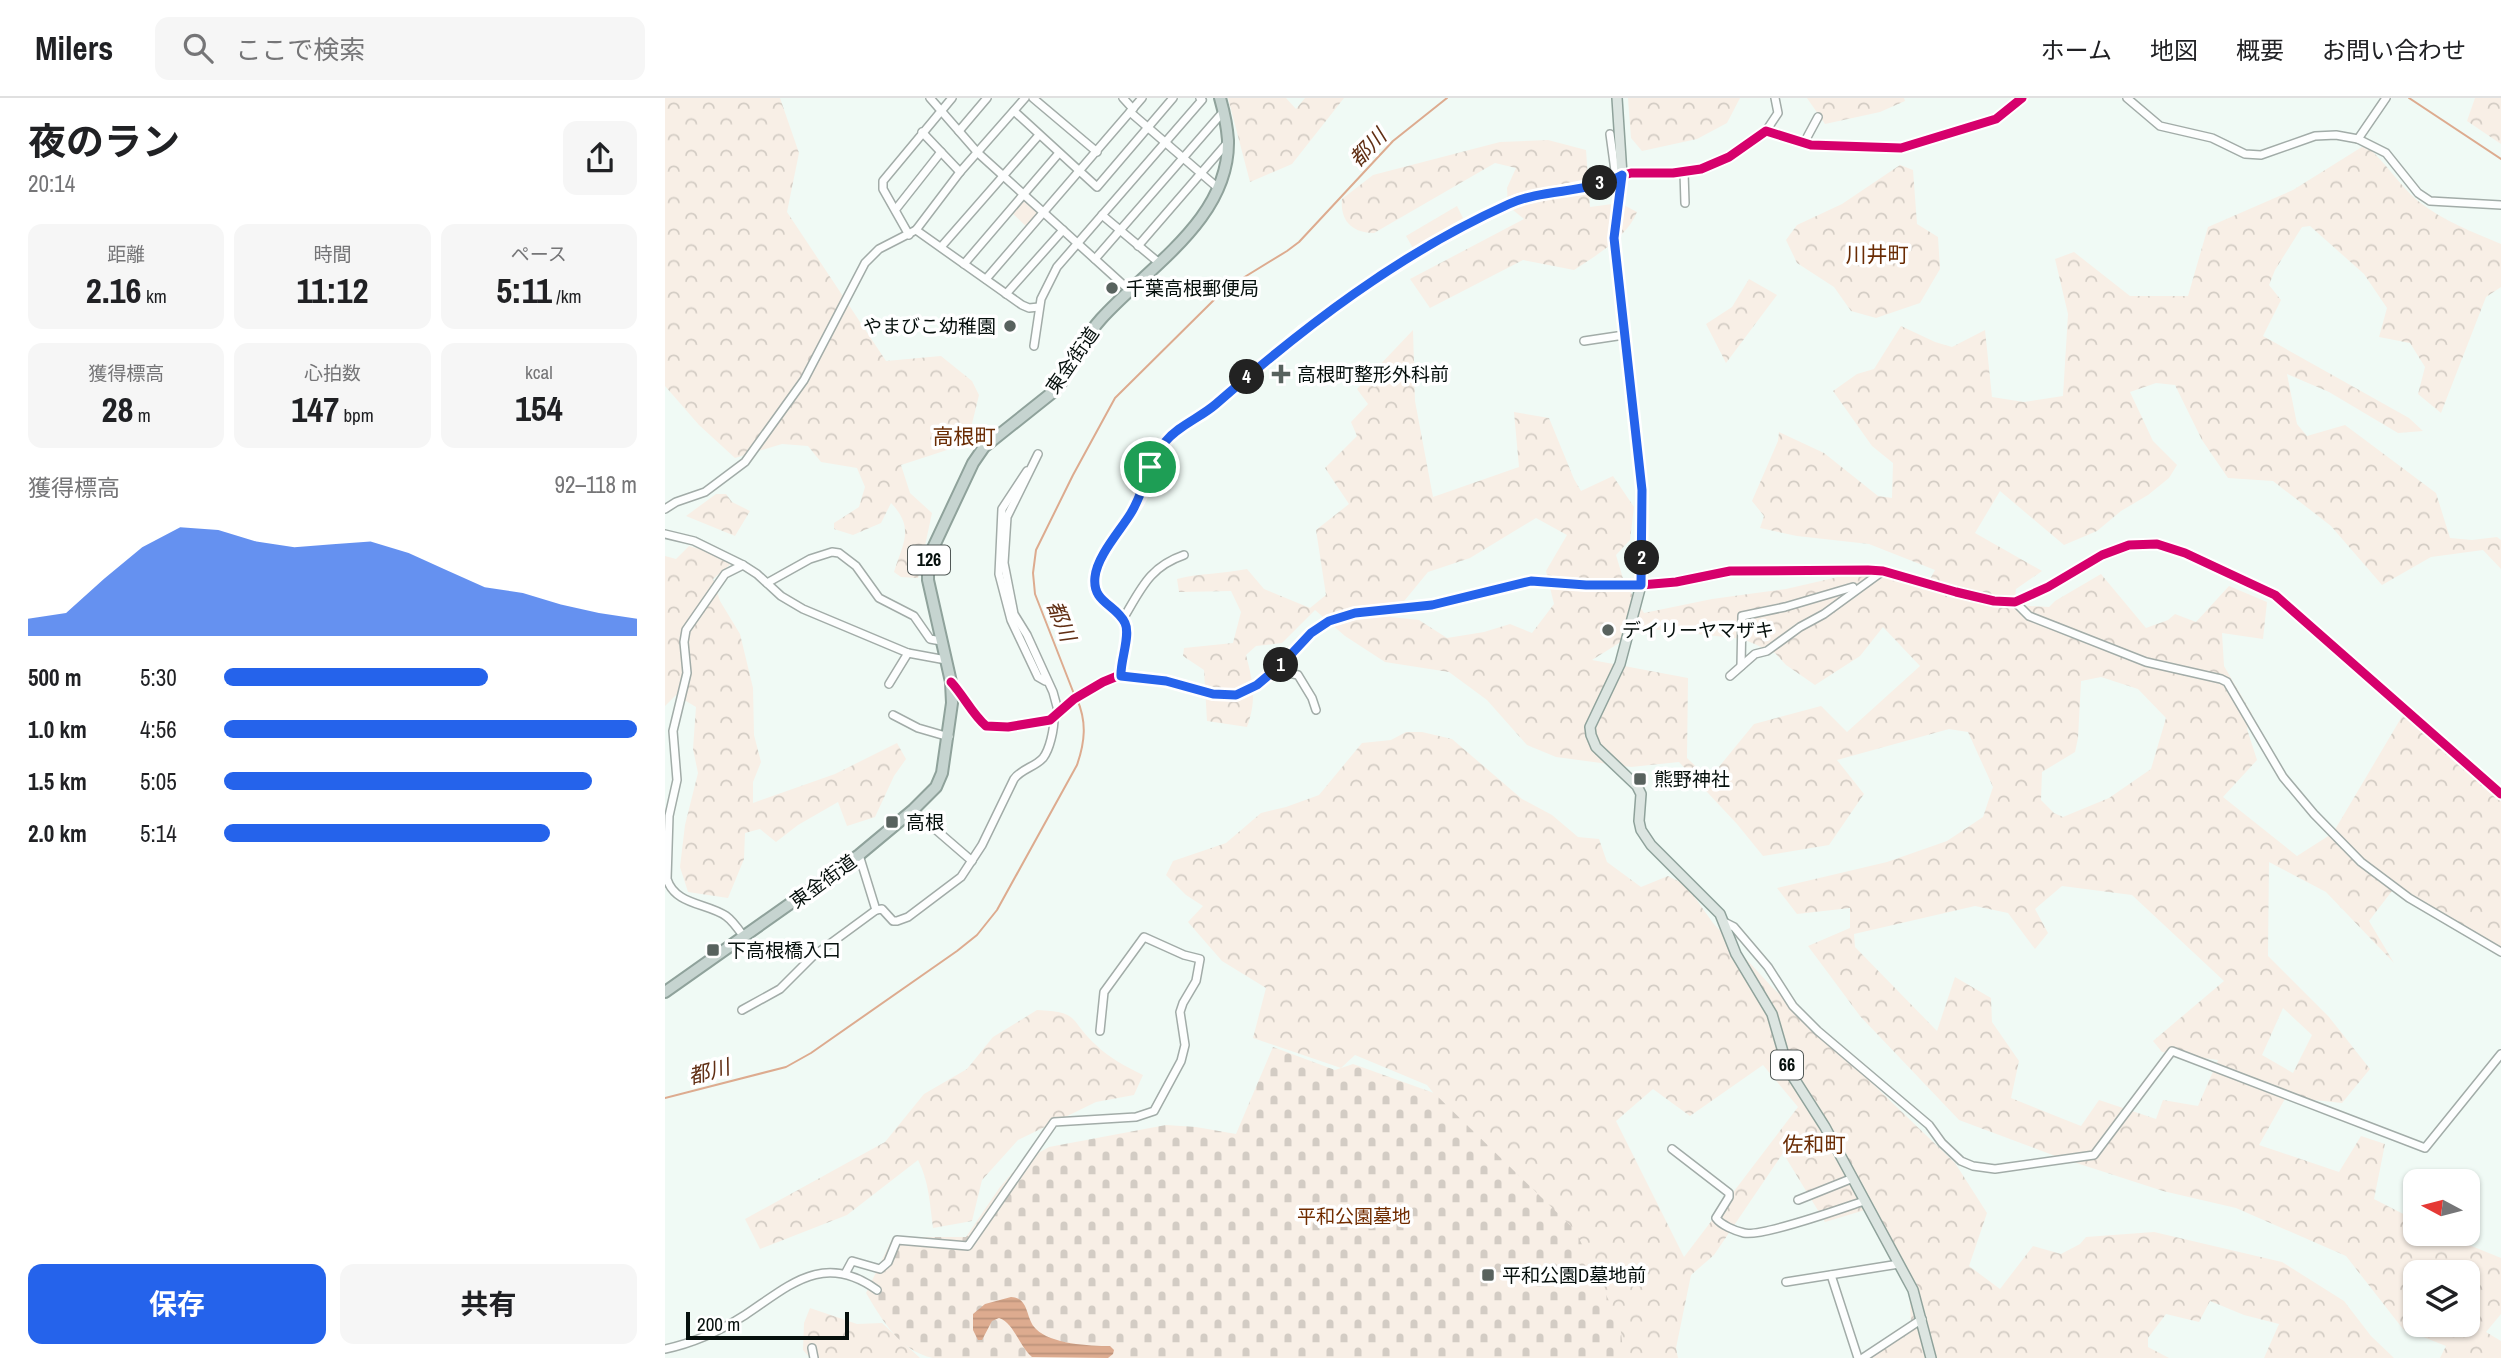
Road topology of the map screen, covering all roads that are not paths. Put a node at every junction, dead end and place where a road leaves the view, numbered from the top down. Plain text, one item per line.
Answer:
1 (930, 98) edge
2 (952, 98) edge
3 (987, 98) edge
4 (1025, 98) edge
5 (1033, 98) edge
6 (1123, 98) edge
7 (1142, 98) edge
8 (1173, 98) edge
9 (1201, 98) edge
10 (1220, 98) edge
11 (1617, 98) edge
12 (1775, 98) edge
13 (2022, 98) edge
14 (2127, 98) edge
15 (2386, 98) edge
16 (941, 111) junction
17 (1014, 111) junction
18 (1131, 111) junction
19 (1223, 111) junction
20 (1818, 117) dead end
21 (1148, 127) junction
22 (959, 131) junction
23 (1766, 131) junction
24 (922, 132) junction
25 (1610, 134) dead end
26 (1039, 135) junction
27 (2358, 139) junction
28 (1228, 142) junction
29 (1165, 143) junction
30 (1804, 143) junction
31 (941, 152) junction
32 (1097, 152) junction
33 (978, 153) junction
34 (1059, 153) junction
35 (1183, 158) junction
36 (1080, 171) junction
37 (960, 172) junction
38 (1200, 172) junction
39 (1684, 172) junction
40 (1003, 176) junction
41 (1619, 177) junction
42 (1218, 188) junction
43 (1024, 194) junction
44 (1685, 203) dead end
45 (2501, 205) edge
46 (896, 209) junction
47 (1044, 213) junction
48 (1102, 215) junction
49 (1063, 230) junction
50 (1121, 230) junction
51 (912, 233) junction
52 (1078, 244) junction
53 (1138, 246) junction
54 (941, 247) junction
55 (1095, 259) junction
56 (1158, 262) junction
57 (964, 264) junction
58 (986, 279) junction
59 (1129, 290) junction
60 (1006, 294) junction
61 (1039, 307) junction
62 (1624, 335) junction
63 (1584, 341) dead end
64 (1034, 346) dead end
65 (1038, 454) dead end
66 (665, 509) edge
67 (665, 534) edge
68 (1184, 555) dead end
69 (743, 565) junction
70 (1883, 571) junction
71 (767, 583) junction
72 (1641, 585) junction
73 (1853, 587) dead end
74 (2015, 602) junction
75 (1123, 619) junction
76 (941, 641) junction
77 (908, 653) junction
78 (946, 660) junction
79 (1741, 666) junction
80 (1274, 670) junction
81 (1121, 676) junction
82 (1730, 676) dead end
83 (951, 682) junction
84 (889, 684) dead end
85 (1316, 710) dead end
86 (893, 715) dead end
87 (1056, 716) junction
88 (949, 737) junction
89 (2501, 794) edge
90 (913, 810) junction
91 (859, 855) junction
92 (972, 861) junction
93 (668, 889) edge
94 (876, 910) junction
95 (1724, 922) junction
96 (744, 937) junction
97 (2501, 952) edge
98 (665, 992) edge
99 (742, 1010) dead end
100 (1100, 1031) dead end
101 (2501, 1054) edge
102 (1672, 1149) dead end
103 (1853, 1178) junction
104 (1798, 1200) dead end
105 (1864, 1201) junction
106 (1899, 1264) junction
107 (845, 1274) junction
108 (1831, 1275) junction
109 (1786, 1282) dead end
110 (877, 1290) dead end
111 (1922, 1319) junction
112 (812, 1348) dead end
113 (665, 1349) edge
114 (814, 1358) edge
115 (1861, 1358) edge
116 (1931, 1358) edge

1 - 16 street
2 - 16 street
3 - 22 street
4 - 17 street
5 - 32 street
6 - 18 street
7 - 18 street
8 - 21 street
9 - 29 street
10 - 19 highway, 東金街道 / 126
11 - 41 main road, 66
12 - 23 street
13 - 30 street
14 - 27 street
15 - 27 street
16 - 22 street
16 - 24 street
17 - 26 street
17 - 33 street
18 - 21 street
18 - 32 street
19 - 28 highway, 東金街道 / 126
19 - 35 street
20 - 30 street
21 - 29 street
21 - 36 street
22 - 33 street
23 - 30 street
23 - 39 street
24 - 31 street
24 - 46 street
25 - 41 street
26 - 34 street
26 - 40 street
27 - 45 street
28 - 38 street
28 - 42 highway, 東金街道 / 126
29 - 35 street
29 - 48 street
31 - 37 street
31 - 46 street
32 - 36 street
33 - 37 street
33 - 40 street
34 - 36 street
34 - 43 street
35 - 38 street
35 - 50 street
36 - 47 street
37 - 51 street
38 - 42 street
38 - 53 street
39 - 41 street
39 - 44 street
40 - 43 street
40 - 54 street
41 - 62 main road, 66
41 - 75 street
42 - 56 highway, 東金街道 / 126
43 - 47 street
43 - 57 street
46 - 51 street
47 - 49 street
47 - 58 street
48 - 50 street
48 - 52 street
49 - 52 street
49 - 60 street
50 - 53 street
50 - 55 street
51 - 54 street
51 - 66 street
52 - 55 street
52 - 61 street
53 - 56 street
54 - 57 street
55 - 59 street
56 - 59 highway, 東金街道 / 126
57 - 58 street
58 - 60 street
59 - 76 highway, 東金街道 / 126
60 - 61 street
61 - 64 street
62 - 63 street
62 - 72 main road, 66
65 - 87 street
67 - 69 street
68 - 75 street
69 - 71 street
69 - 93 street
70 - 72 street
70 - 74 street
70 - 79 street
71 - 76 street
71 - 77 street
72 - 80 street
72 - 95 main road, 66
73 - 79 street
74 - 89 street
74 - 97 street
75 - 81 street
76 - 78 highway, 東金街道 / 126
77 - 78 street
77 - 84 street
78 - 83 highway, 東金街道 / 126
79 - 82 street
80 - 81 street
80 - 85 street
81 - 87 street
83 - 87 street
83 - 88 highway, 東金街道 / 126
86 - 88 street
87 - 92 street
88 - 90 highway, 東金街道 / 126
90 - 91 highway, 東金街道 / 126
90 - 92 street
91 - 94 street
91 - 96 highway, 東金街道 / 126
92 - 94 street
93 - 96 street
94 - 99 street
95 - 101 street
95 - 103 main road, 66
96 - 98 highway, 東金街道 / 126
100 - 107 street
102 - 105 street
103 - 104 street
103 - 105 main road, 66
105 - 106 main road, 66
106 - 108 street
106 - 111 main road, 66
107 - 110 street
107 - 113 street
108 - 109 street
108 - 115 street
111 - 115 street
111 - 116 main road, 66
112 - 114 street

